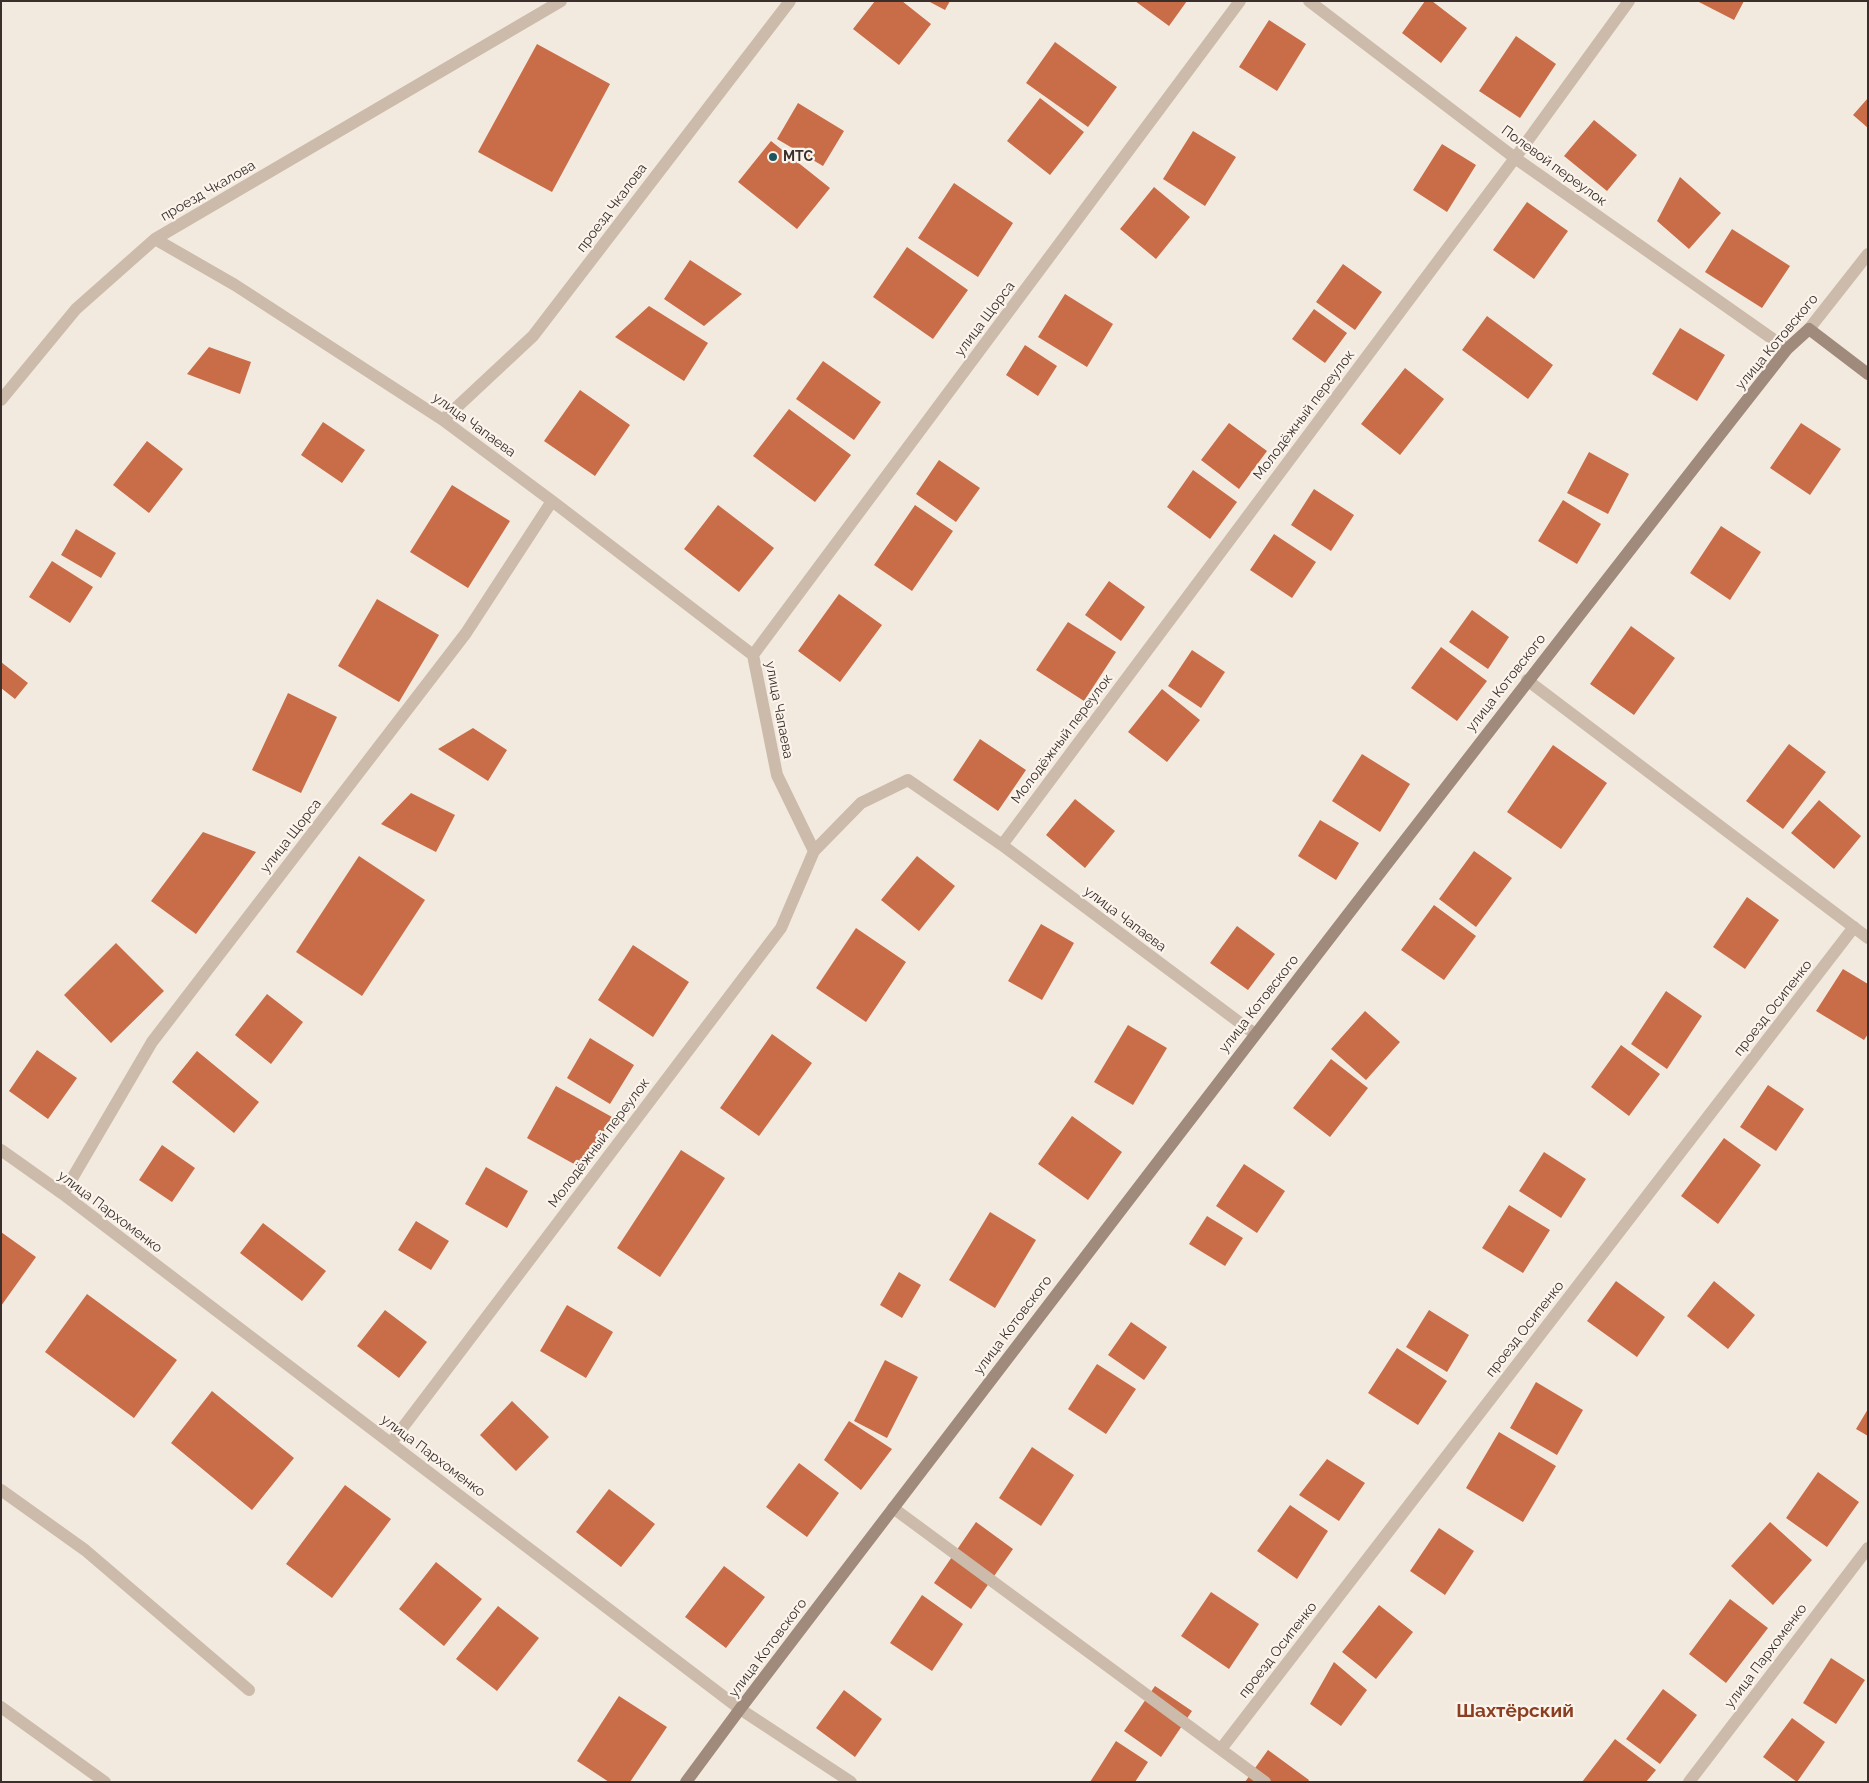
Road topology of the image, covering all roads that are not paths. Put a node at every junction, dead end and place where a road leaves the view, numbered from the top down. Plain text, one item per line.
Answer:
1 (561, 1) edge
2 (790, 1) edge
3 (1240, 1) edge
4 (1309, 1) edge
5 (1629, 1) edge
6 (1515, 158) junction
7 (155, 239) junction
8 (1868, 254) edge
9 (1809, 330) junction
10 (1787, 349) junction
11 (1868, 374) edge
12 (1, 400) edge
13 (443, 420) junction
14 (552, 501) junction
15 (753, 655) junction
16 (1527, 680) junction
17 (1002, 845) junction
18 (814, 852) junction
19 (1854, 927) junction
20 (1868, 938) edge
21 (1254, 1034) junction
22 (1, 1150) edge
23 (63, 1194) junction
24 (391, 1443) junction
25 (1, 1490) edge
26 (893, 1508) junction
27 (1868, 1548) edge
28 (249, 1690) dead end
29 (1, 1706) edge
30 (740, 1708) junction
31 (1220, 1749) junction
32 (105, 1782) edge
33 (686, 1782) edge
34 (850, 1782) edge
35 (1264, 1782) edge
36 (1689, 1782) edge

1 - 7 street, проезд Чкалова
2 - 13 street, проезд Чкалова
3 - 15 street, улица Щорса
4 - 6 street, Полевой переулок
5 - 6 street, Молодёжный переулок
6 - 10 street, Полевой переулок
6 - 17 street, Молодёжный переулок
7 - 12 street, проезд Чкалова
7 - 13 street, улица Чапаева
8 - 9 street, улица Котовского
9 - 10 street, улица Котовского
9 - 11 street
10 - 16 street, улица Котовского
13 - 14 street, улица Чапаева
14 - 15 street, улица Чапаева
14 - 23 street, улица Щорса
15 - 18 street, улица Чапаева
16 - 19 street
16 - 21 street, улица Котовского
17 - 18 street, улица Чапаева
17 - 21 street, улица Чапаева
18 - 24 street, Молодёжный переулок
19 - 20 street
19 - 31 street, проезд Осипенко
21 - 26 street, улица Котовского
22 - 23 street, улица Пархоменко
23 - 24 street, улица Пархоменко
24 - 30 street, улица Пархоменко
25 - 28 street
26 - 30 street, улица Котовского
26 - 31 street
27 - 36 street, улица Пархоменко
29 - 32 street
30 - 33 street, улица Котовского
30 - 34 street, улица Пархоменко
31 - 35 street

